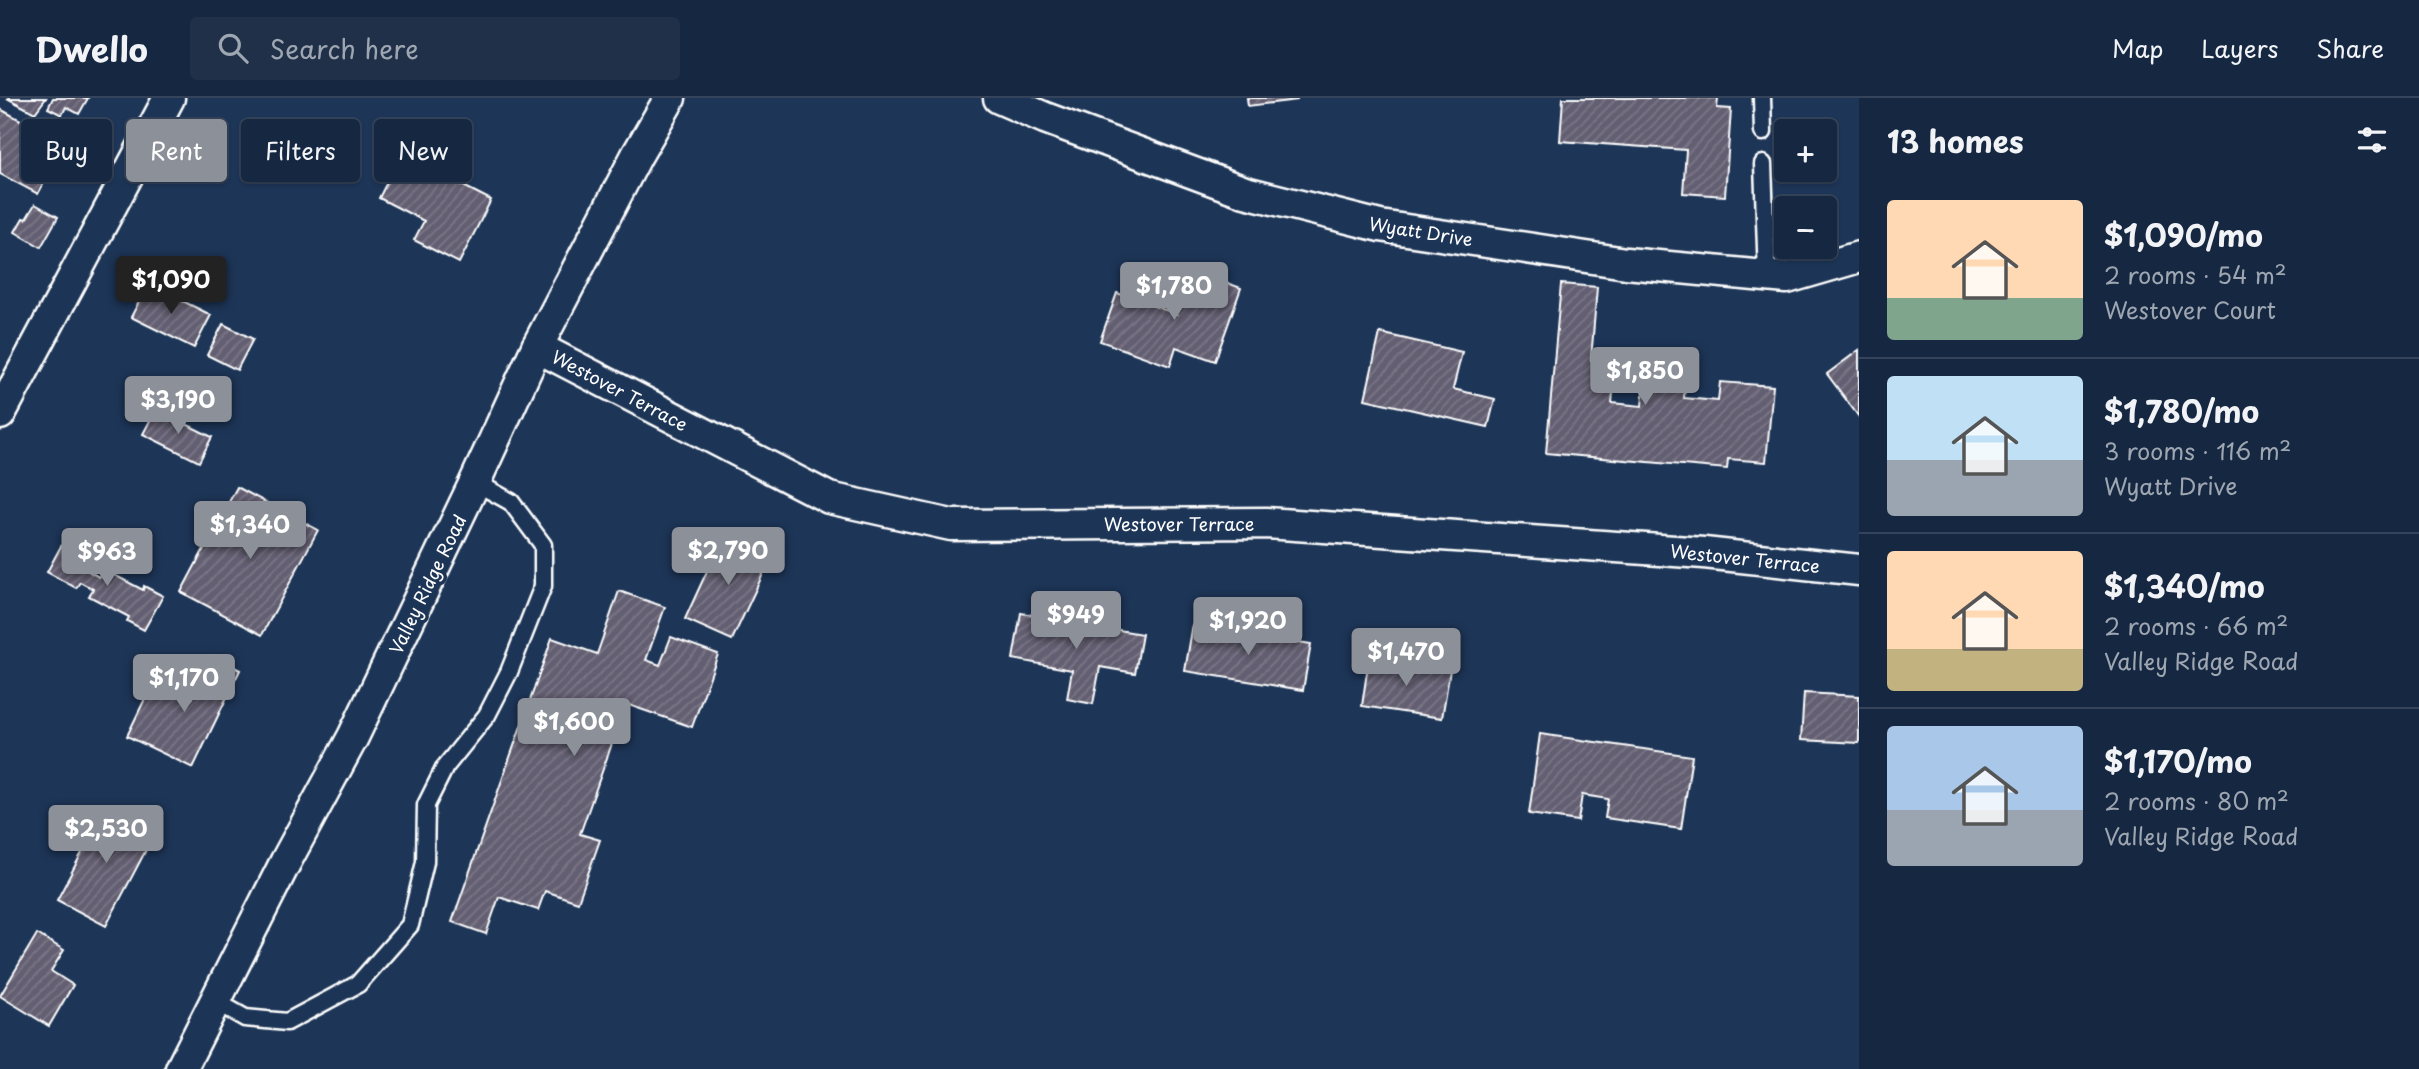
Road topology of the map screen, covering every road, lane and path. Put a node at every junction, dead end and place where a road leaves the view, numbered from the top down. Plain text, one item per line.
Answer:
1 (169, 98) edge
2 (670, 98) edge
3 (999, 98) edge
4 (1762, 98) edge
5 (1763, 132) dead end
6 (1763, 164) dead end
7 (1859, 257) edge
8 (1768, 276) junction
9 (537, 346) junction
10 (0, 414) edge
11 (475, 482) junction
12 (1859, 570) edge
13 (215, 1001) junction
14 (181, 1069) edge

1 - 10 street
2 - 9 street, Valley Ridge Road
3 - 8 street, Wyatt Drive
4 - 5 lane
6 - 8 lane
7 - 8 street, Wyatt Drive
9 - 11 street, Valley Ridge Road
9 - 12 street, Westover Terrace
11 - 13 street, Valley Ridge Road
11 - 13 lane
13 - 14 street, Valley Ridge Road

